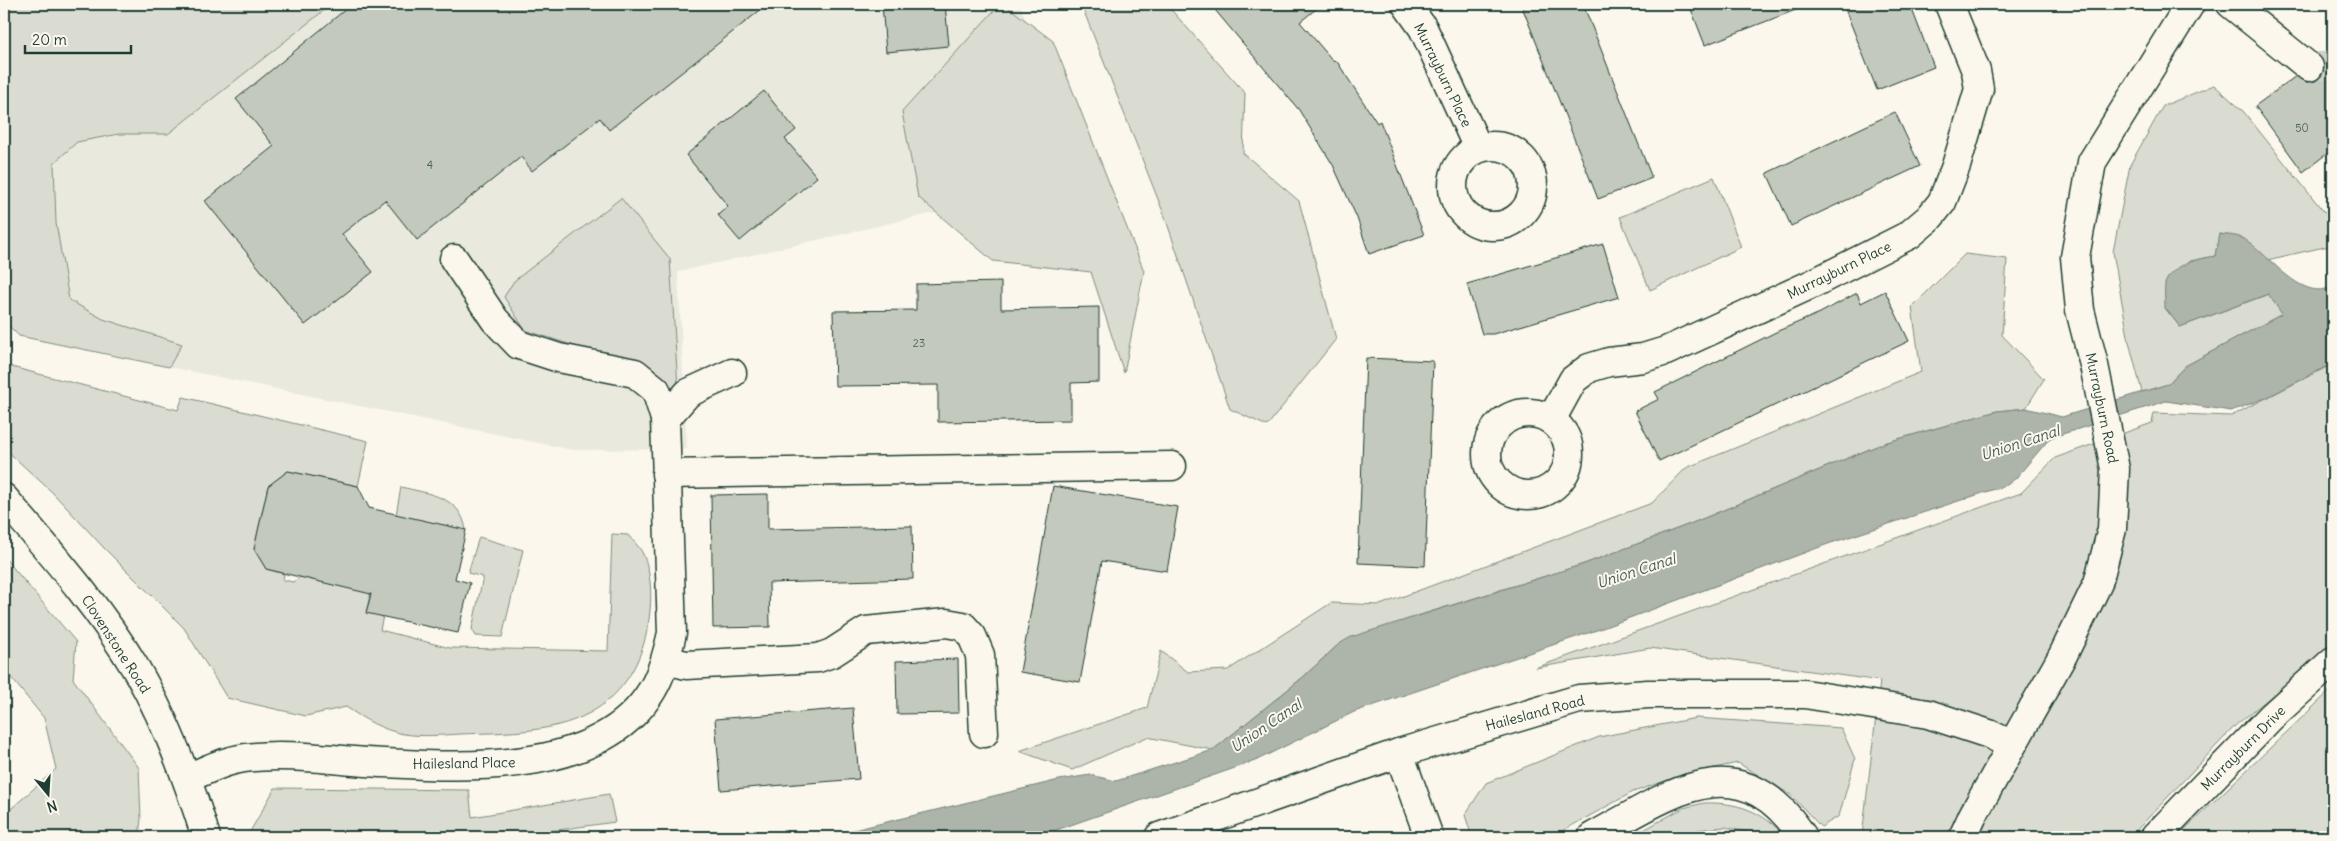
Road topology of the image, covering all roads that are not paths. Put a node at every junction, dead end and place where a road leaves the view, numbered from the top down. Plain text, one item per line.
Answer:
1 (1406, 4) edge
2 (1949, 4) edge
3 (2190, 4) edge
4 (2231, 4) edge
5 (2309, 67) tunnel mouth
6 (1478, 148) dead end
7 (454, 259) dead end
8 (732, 373) dead end
9 (665, 418) junction
10 (1551, 420) dead end
11 (1172, 466) dead end
12 (666, 474) junction
13 (4, 498) edge
14 (666, 660) junction
15 (2333, 661) edge
16 (984, 733) dead end
17 (2012, 745) junction
18 (1399, 753) junction
19 (188, 778) junction
20 (206, 837) edge
21 (1159, 837) edge
22 (1429, 837) edge
23 (1592, 837) edge
24 (1803, 837) edge
25 (1963, 837) edge
26 (2155, 837) edge

1 - 6 street, Murrayburn Place
2 - 10 street, Murrayburn Place
3 - 17 street, Murrayburn Road
4 - 5 street
7 - 9 street, Hailesland Place
8 - 9 street
9 - 12 street, Hailesland Place
11 - 12 street
12 - 14 street, Hailesland Place
13 - 19 street, Clovenstone Road
14 - 16 street
14 - 19 street, Hailesland Place
15 - 26 street, Murrayburn Drive
17 - 18 street, Hailesland Road
17 - 25 street, Murrayburn Road
18 - 21 street, Hailesland Road
18 - 22 street
19 - 20 street, Clovenstone Road
23 - 24 street

